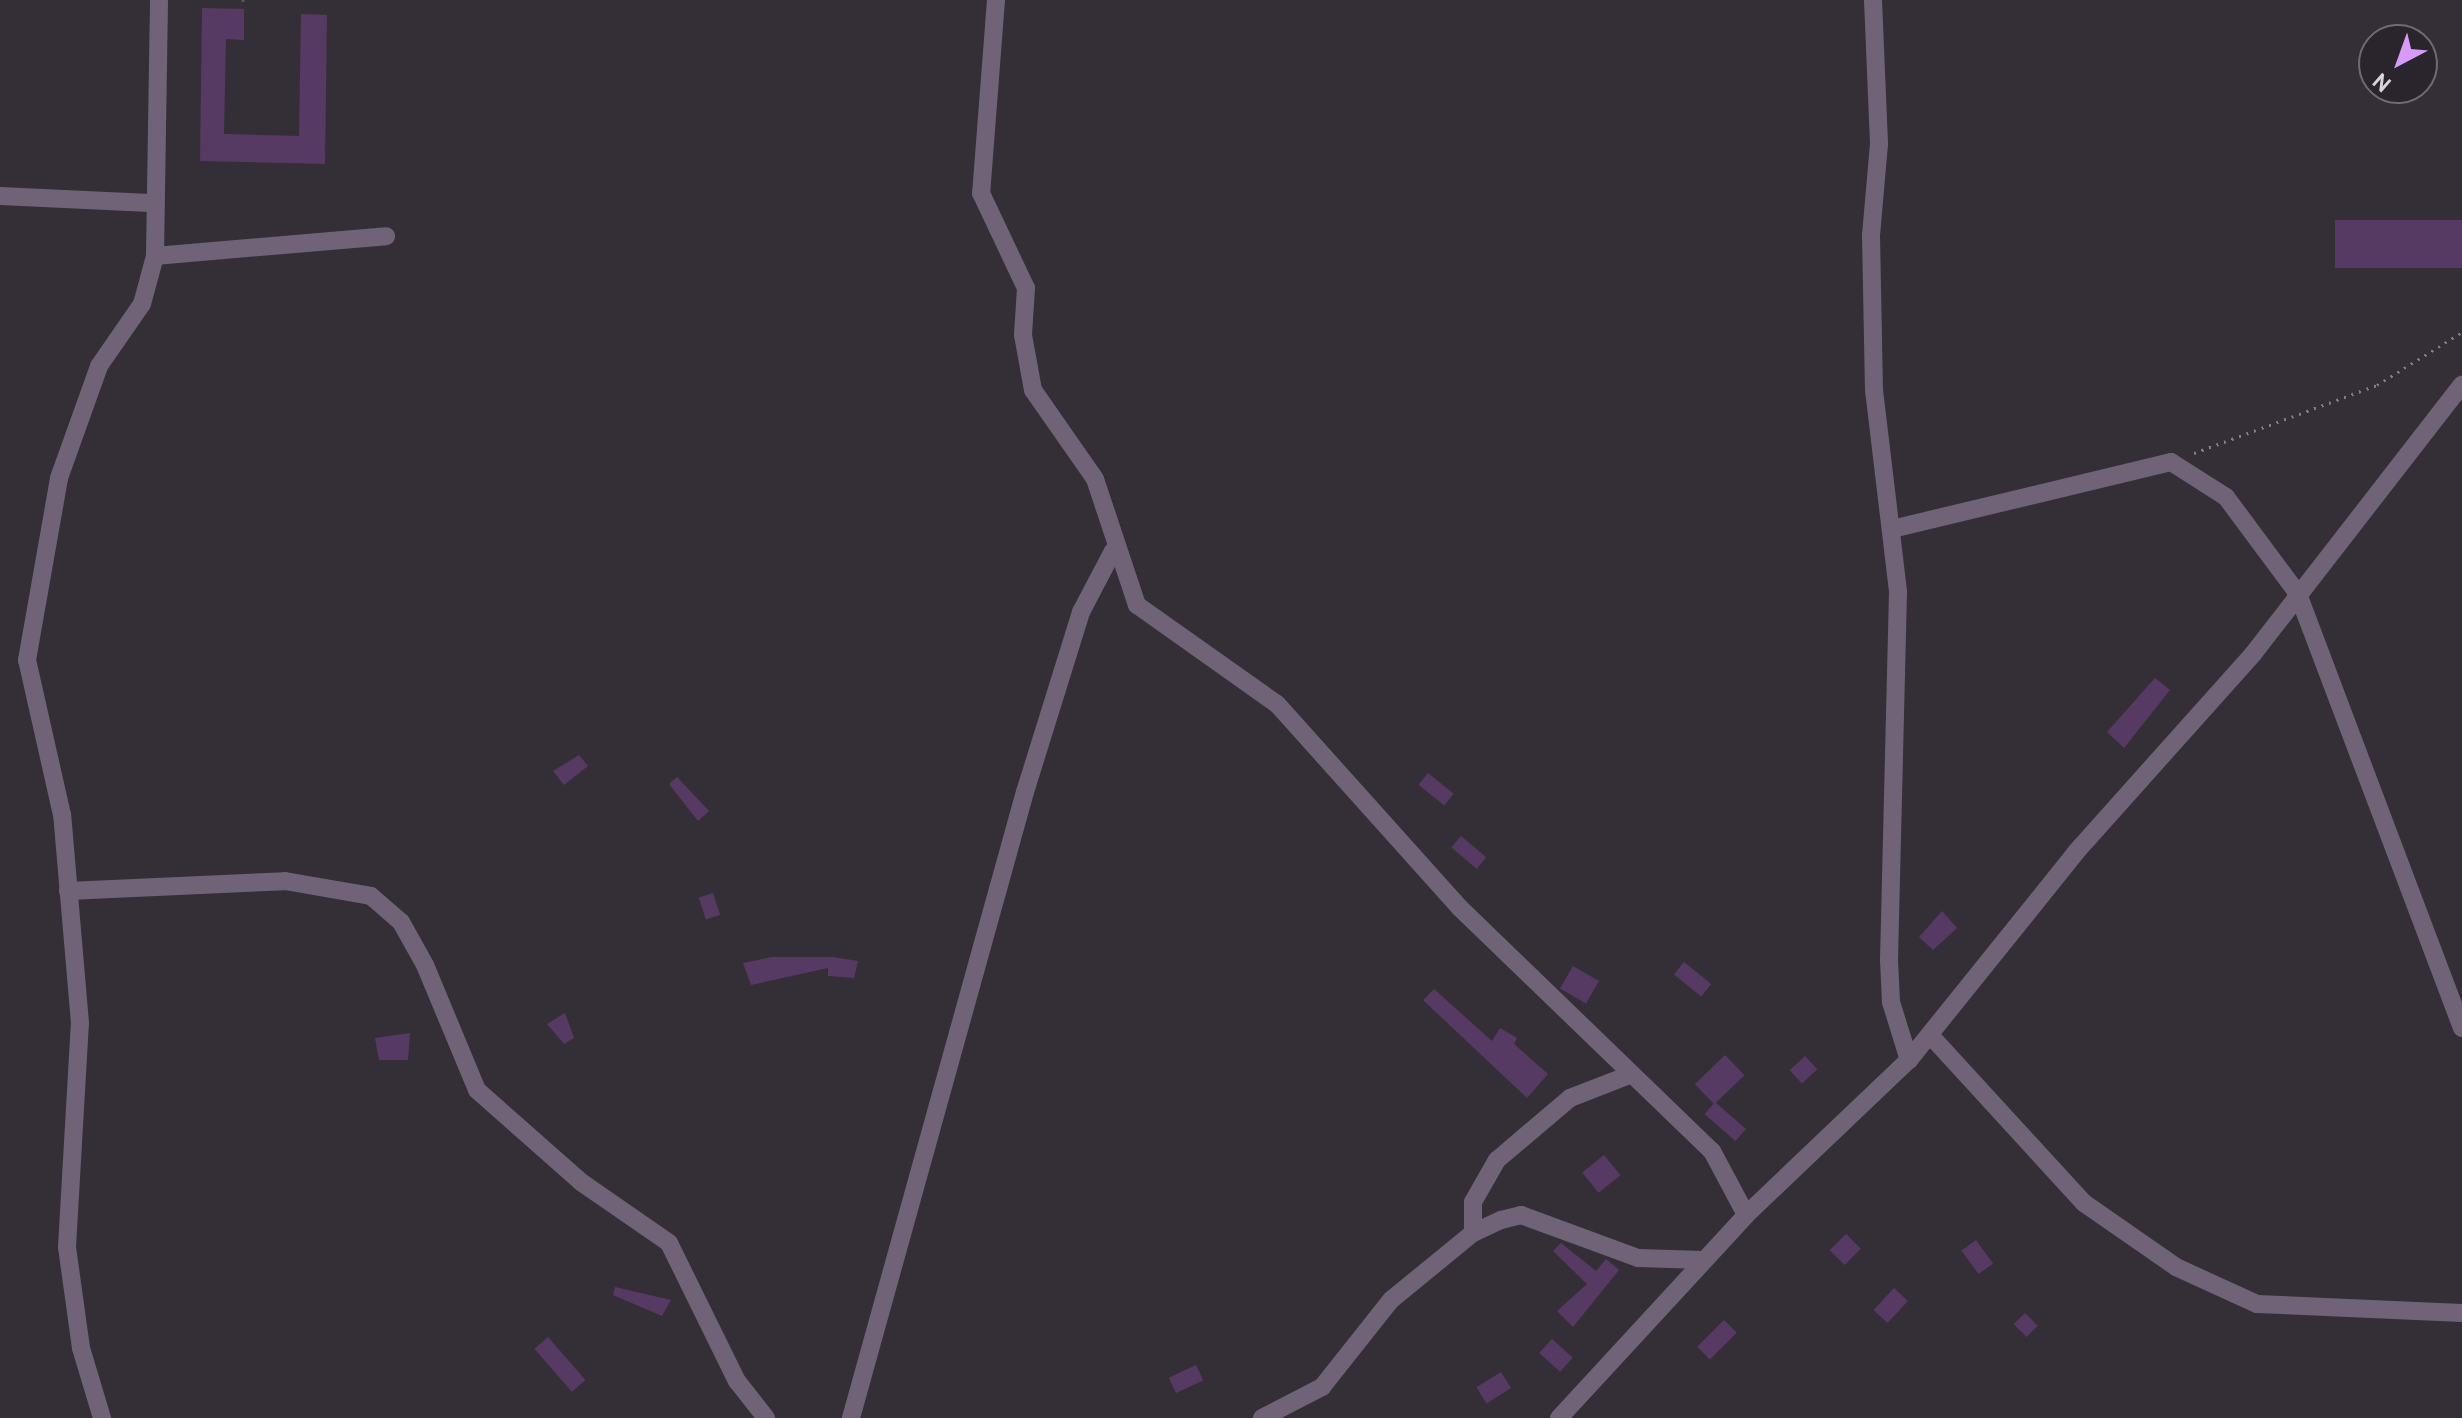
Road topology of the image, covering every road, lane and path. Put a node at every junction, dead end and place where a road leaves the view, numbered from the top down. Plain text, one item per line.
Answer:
1 (159, 0) edge
2 (996, 0) edge
3 (1873, 0) edge
4 (0, 196) edge
5 (150, 203) junction
6 (386, 236) dead end
7 (155, 256) junction
8 (2462, 332) edge
9 (2462, 385) edge
10 (2171, 462) junction
11 (1892, 529) junction
12 (1113, 551) junction
13 (2298, 594) junction
14 (68, 891) junction
15 (2462, 1028) edge
16 (1930, 1035) junction
17 (1909, 1060) junction
18 (1632, 1074) junction
19 (1746, 1215) junction
20 (1473, 1233) junction
21 (1703, 1260) junction
22 (2462, 1313) edge
23 (102, 1418) edge
24 (766, 1418) edge
25 (851, 1418) edge
26 (1262, 1418) edge
27 (1559, 1418) edge

1 - 5 street
2 - 12 street
3 - 11 street
4 - 5 street
5 - 7 street
6 - 7 street
7 - 14 street
8 - 10 path
9 - 13 street
10 - 11 street
10 - 13 street
11 - 17 street
12 - 18 street
12 - 25 street
13 - 15 street
13 - 16 street
14 - 23 street
14 - 24 street
16 - 17 street
16 - 22 street
17 - 19 street
18 - 19 street
18 - 20 street
19 - 21 street
20 - 21 street
20 - 26 street
21 - 27 street

